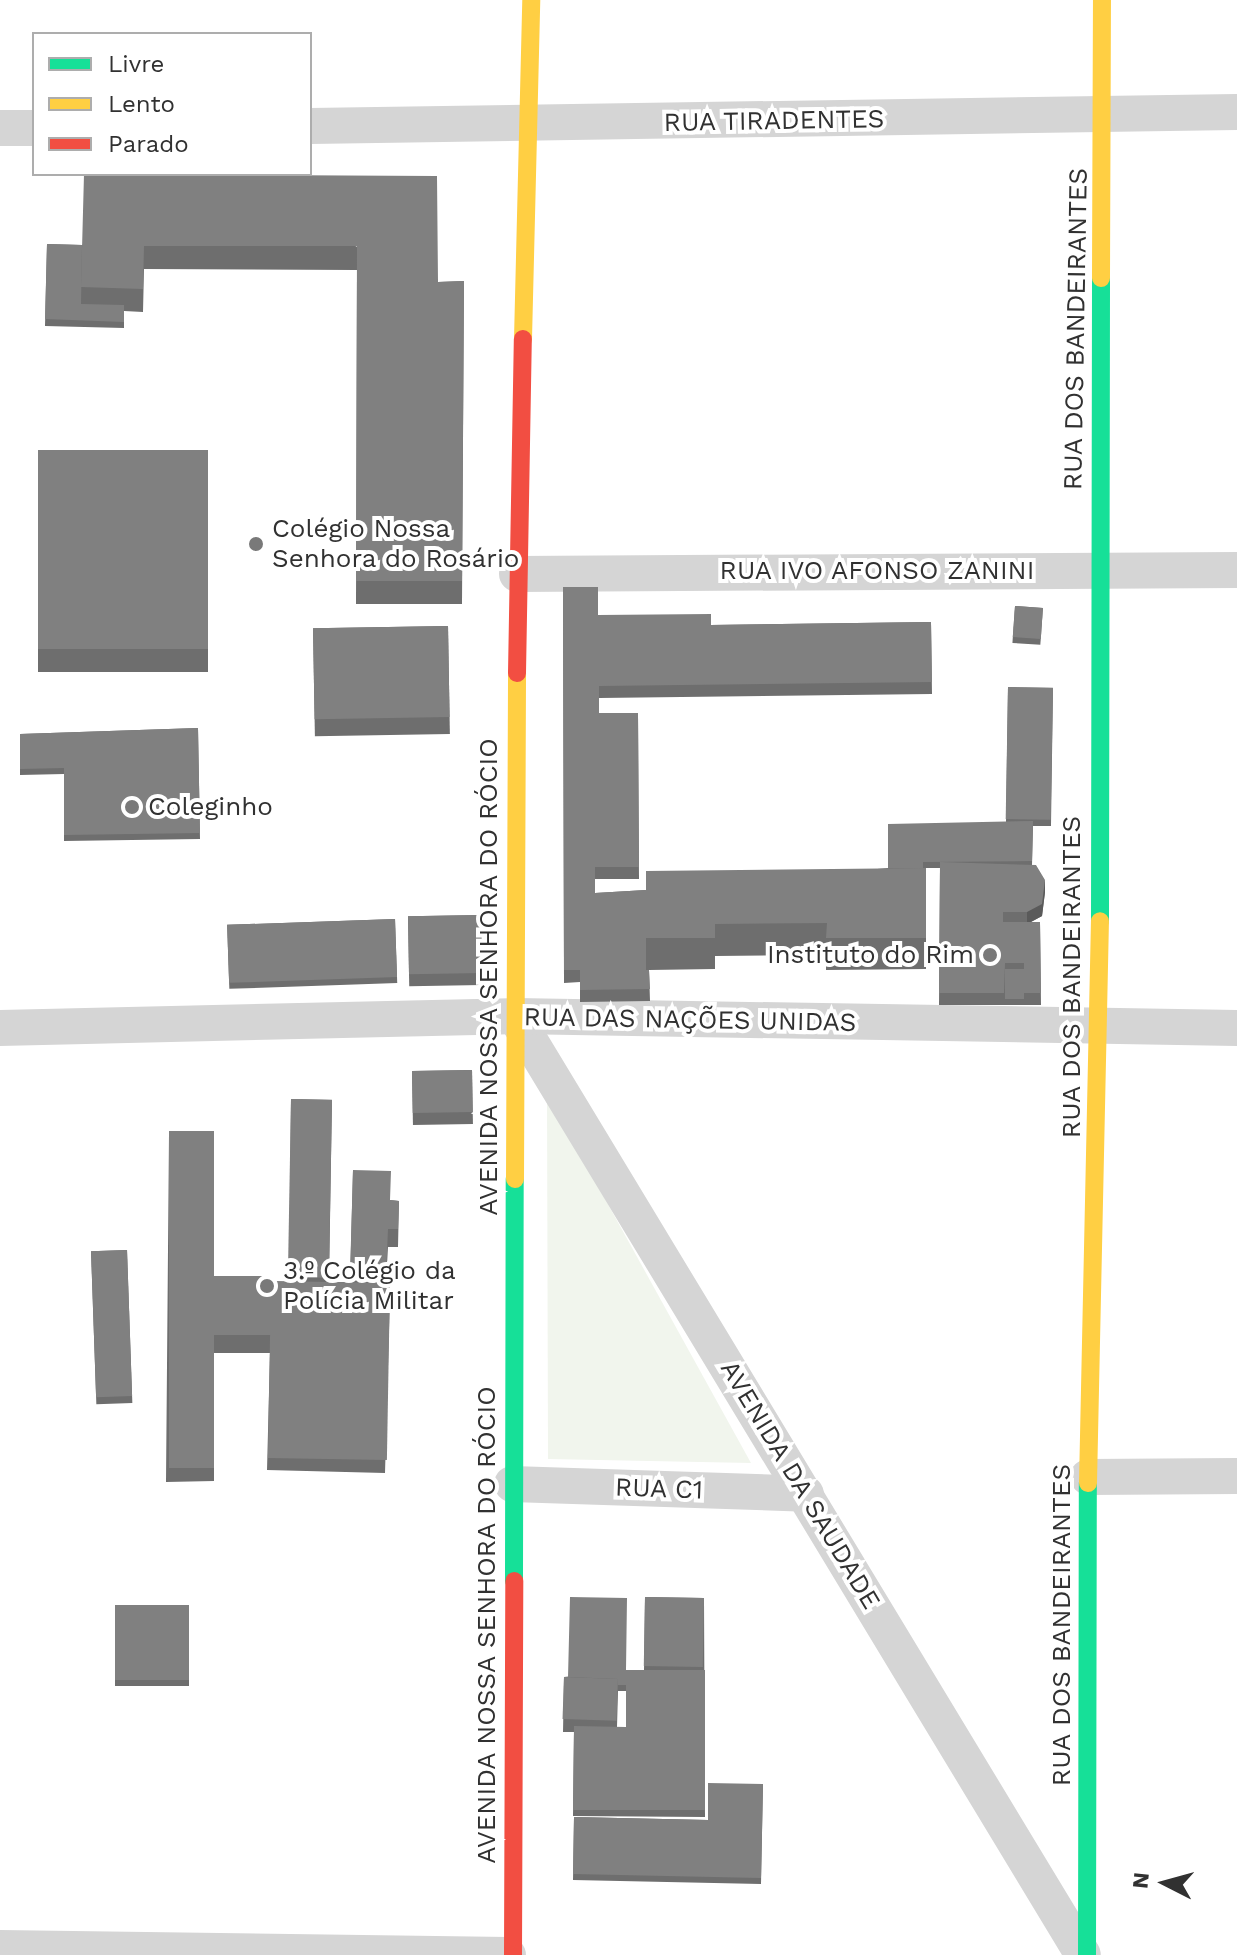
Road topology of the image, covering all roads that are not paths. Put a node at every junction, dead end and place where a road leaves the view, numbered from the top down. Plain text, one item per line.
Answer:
1 (531, 0) edge
2 (1102, 0) edge
3 (1237, 112) edge
4 (1105, 115) junction
5 (531, 125) junction
6 (312, 126) edge
7 (0, 128) edge
8 (32, 128) edge
9 (1098, 570) junction
10 (1237, 570) edge
11 (517, 574) junction
12 (515, 1016) junction
13 (0, 1028) edge
14 (1237, 1028) edge
15 (1100, 1029) junction
16 (1237, 1476) edge
17 (1088, 1477) junction
18 (512, 1484) junction
19 (806, 1494) junction
20 (0, 1948) edge
21 (511, 1955) edge
22 (1085, 1955) edge

1 - 5 street, AVENIDA NOSSA SENHORA DO RÓCIO
2 - 4 street, RUA DOS BANDEIRANTES
3 - 4 street, RUA TIRADENTES
4 - 5 street, RUA TIRADENTES
4 - 9 street, RUA DOS BANDEIRANTES
5 - 6 street, RUA TIRADENTES
5 - 11 street, AVENIDA NOSSA SENHORA DO RÓCIO
7 - 8 street
9 - 10 street, RUA IVO AFONSO ZANINI
9 - 11 street, RUA IVO AFONSO ZANINI
9 - 15 street, RUA DOS BANDEIRANTES
11 - 12 street, AVENIDA NOSSA SENHORA DO RÓCIO
12 - 13 street, RUA DAS NAÇÕES UNIDAS
12 - 15 street, RUA DAS NAÇÕES UNIDAS
12 - 18 street, AVENIDA NOSSA SENHORA DO RÓCIO
12 - 19 street, AVENIDA DA SAUDADE
14 - 15 street, RUA DAS NAÇÕES UNIDAS
15 - 17 street, RUA DOS BANDEIRANTES
16 - 17 street
17 - 22 street, RUA DOS BANDEIRANTES
18 - 19 street, RUA C1
18 - 21 street, AVENIDA NOSSA SENHORA DO RÓCIO
19 - 22 street, AVENIDA DA SAUDADE
20 - 21 street

